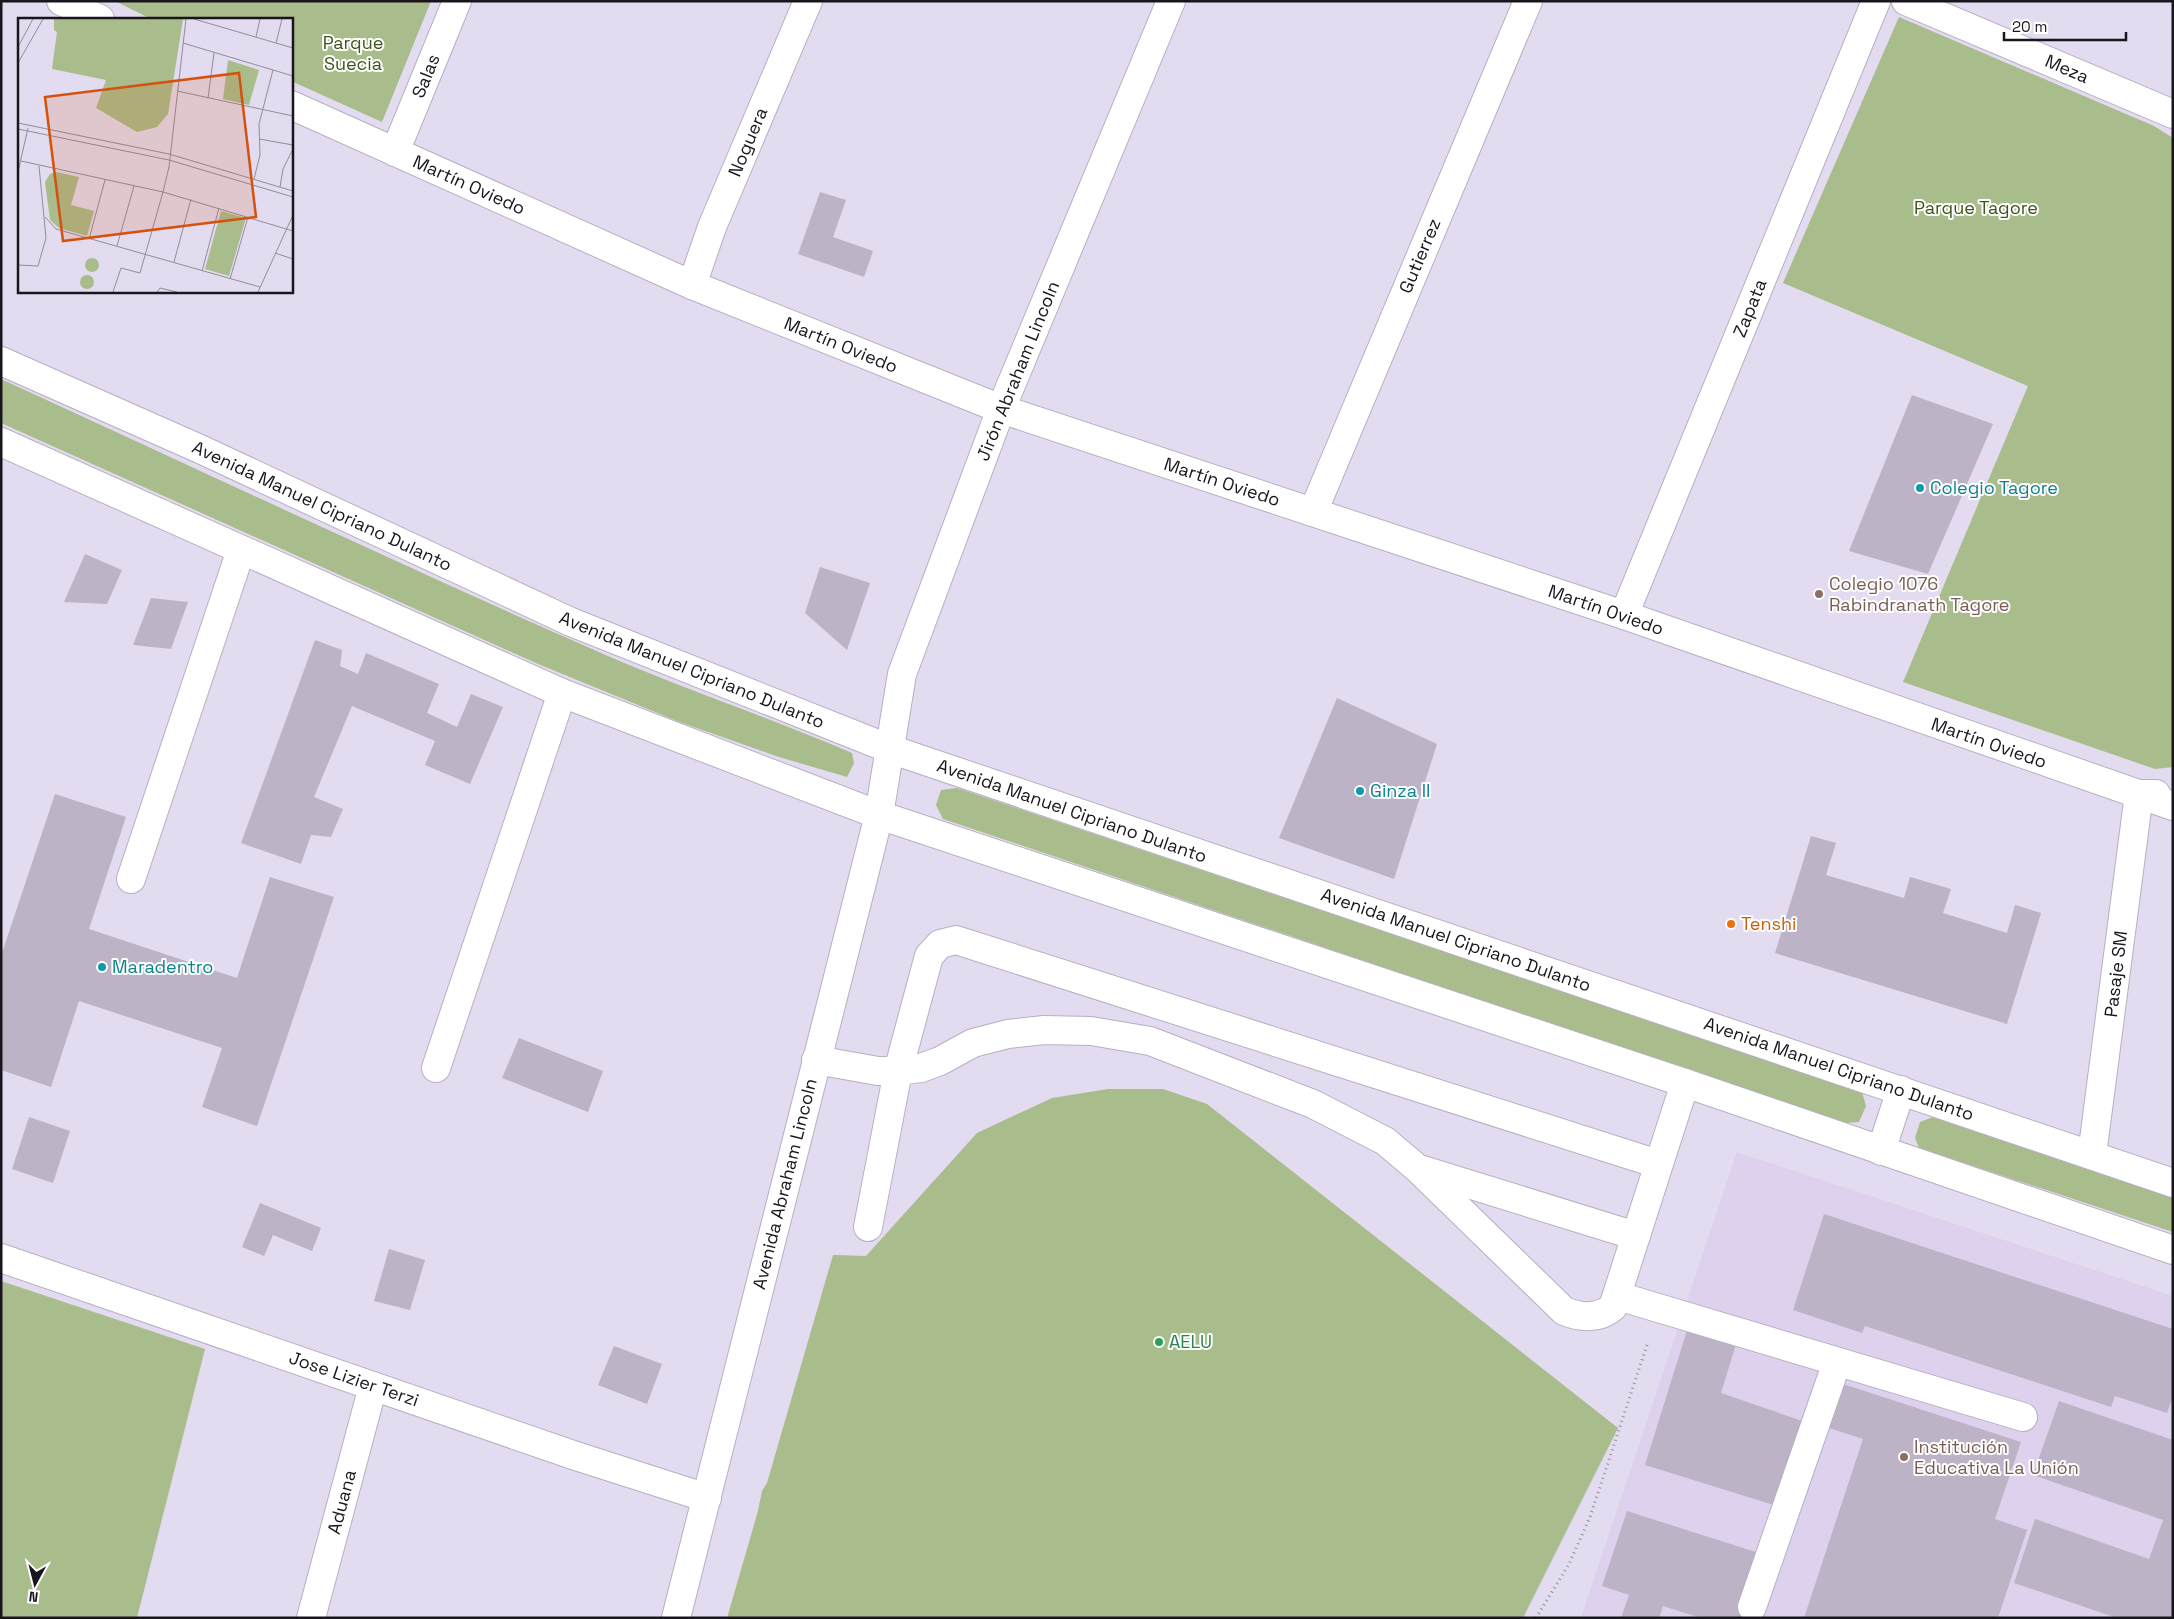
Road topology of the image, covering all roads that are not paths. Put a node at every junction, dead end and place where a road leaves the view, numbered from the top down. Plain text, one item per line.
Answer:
1 (61, 1) edge
2 (456, 1) edge
3 (808, 1) edge
4 (1171, 1) edge
5 (1528, 1) edge
6 (1876, 1) edge
7 (1906, 1) edge
8 (93, 11) edge
9 (292, 105) edge
10 (2173, 114) edge
11 (395, 152) junction
12 (692, 285) junction
13 (1, 361) edge
14 (1001, 409) junction
15 (1, 442) edge
16 (1312, 512) junction
17 (241, 550) junction
18 (1624, 615) junction
19 (562, 693) junction
20 (890, 749) junction
21 (2139, 794) junction
22 (2173, 794) edge
23 (2173, 806) edge
24 (879, 815) junction
25 (131, 879) dead end
26 (816, 1060) junction
27 (436, 1068) dead end
28 (898, 1071) junction
29 (1685, 1083) junction
30 (1901, 1090) junction
31 (1881, 1151) junction
32 (2092, 1155) junction
33 (1658, 1164) junction
34 (1417, 1168) junction
35 (2173, 1182) edge
36 (868, 1227) dead end
37 (1636, 1236) junction
38 (2173, 1250) edge
39 (1, 1258) edge
40 (1618, 1296) junction
41 (1836, 1362) junction
42 (373, 1386) junction
43 (2023, 1417) dead end
44 (707, 1498) junction
45 (1752, 1607) dead end
46 (311, 1618) edge
47 (676, 1618) edge

1 - 8 street
2 - 11 street, Salas
3 - 12 street, Noguera
4 - 14 street, Jirón Abraham Lincoln
5 - 16 street, Gutierrez
6 - 18 street, Zapata
7 - 10 street, Meza
9 - 11 street, Martín Oviedo
11 - 12 street, Martín Oviedo
12 - 14 street, Martín Oviedo
13 - 20 street, Avenida Manuel Cipriano Dulanto
14 - 16 street, Martín Oviedo
14 - 20 street, Jirón Abraham Lincoln
15 - 17 street
16 - 18 street, Martín Oviedo
17 - 19 street
17 - 25 street
18 - 21 street, Martín Oviedo
19 - 24 street
19 - 27 street
20 - 24 street, Avenida Abraham Lincoln
20 - 30 street, Avenida Manuel Cipriano Dulanto
21 - 22 street
21 - 23 street, Martín Oviedo
21 - 32 street, Pasaje SM
24 - 26 street, Avenida Abraham Lincoln
24 - 29 street
26 - 28 street
26 - 44 street, Avenida Abraham Lincoln
28 - 33 street
28 - 34 street
28 - 36 street
29 - 31 street
29 - 33 street
30 - 31 street
30 - 32 street, Avenida Manuel Cipriano Dulanto
31 - 38 street
32 - 35 street, Avenida Manuel Cipriano Dulanto
33 - 37 street
34 - 37 street
34 - 40 street
37 - 40 street
39 - 42 street, Jose Lizier Terzi
40 - 41 street
41 - 43 street
41 - 45 street
42 - 44 street, Jose Lizier Terzi
42 - 46 street, Aduana
44 - 47 street, Avenida Abraham Lincoln

